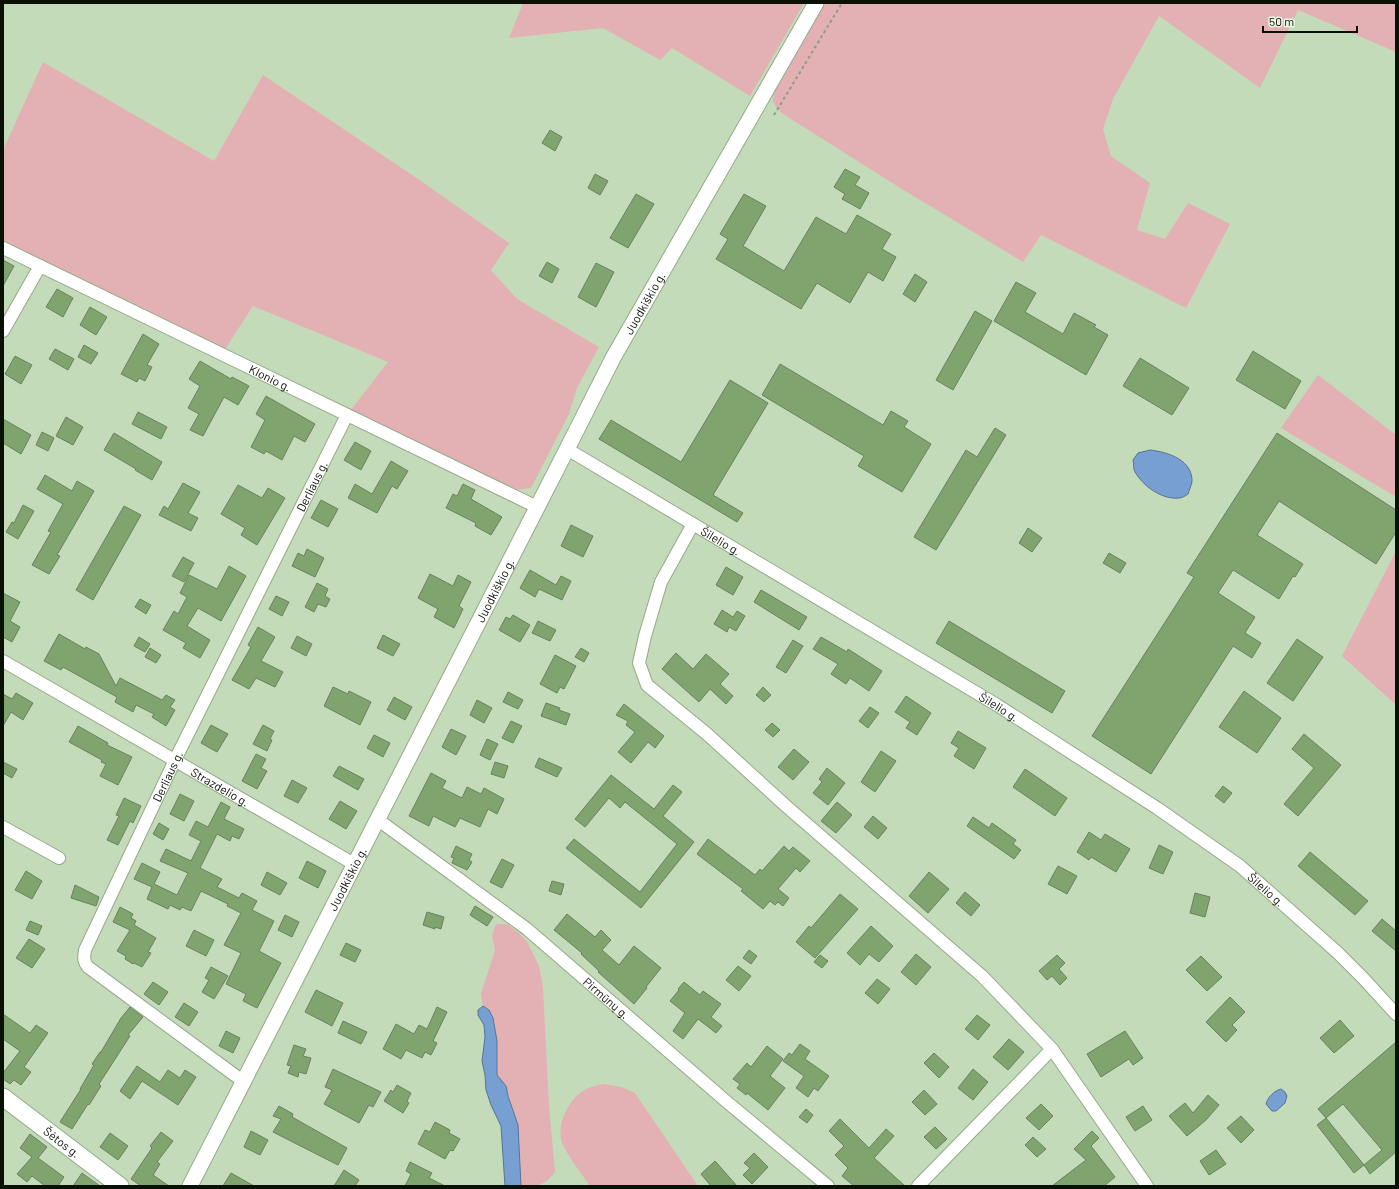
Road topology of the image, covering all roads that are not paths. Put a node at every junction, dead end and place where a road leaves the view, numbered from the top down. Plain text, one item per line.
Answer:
1 (816, 3) edge
2 (3, 248) edge
3 (40, 266) junction
4 (3, 331) edge
5 (347, 415) junction
6 (567, 449) junction
7 (537, 507) junction
8 (693, 524) junction
9 (3, 661) edge
10 (175, 760) junction
11 (377, 819) junction
12 (3, 827) edge
13 (59, 858) dead end
14 (354, 864) junction
15 (1396, 1014) edge
16 (1052, 1049) junction
17 (244, 1082) junction
18 (3, 1097) edge
19 (120, 1186) edge
20 (190, 1186) edge
21 (828, 1186) edge
22 (918, 1186) edge
23 (1147, 1186) edge

1 - 6 street, Juodkiškio g.
2 - 3 street, Klonio g.
3 - 4 street
3 - 5 street, Klonio g.
5 - 7 street, Klonio g.
5 - 10 street, Derliaus g.
6 - 7 street, Juodkiškio g.
6 - 8 street, Šilelio g.
7 - 11 street, Juodkiškio g.
8 - 15 street, Šilelio g.
8 - 16 street
9 - 10 street, Strazdelio g.
10 - 14 street, Strazdelio g.
10 - 17 street, Derliaus g.
11 - 14 street, Juodkiškio g.
11 - 21 street, Pirmūnų g.
12 - 13 street
14 - 17 street, Juodkiškio g.
16 - 22 street
16 - 23 street
17 - 20 street, Juodkiškio g.
18 - 19 main road, Šėtos g.

